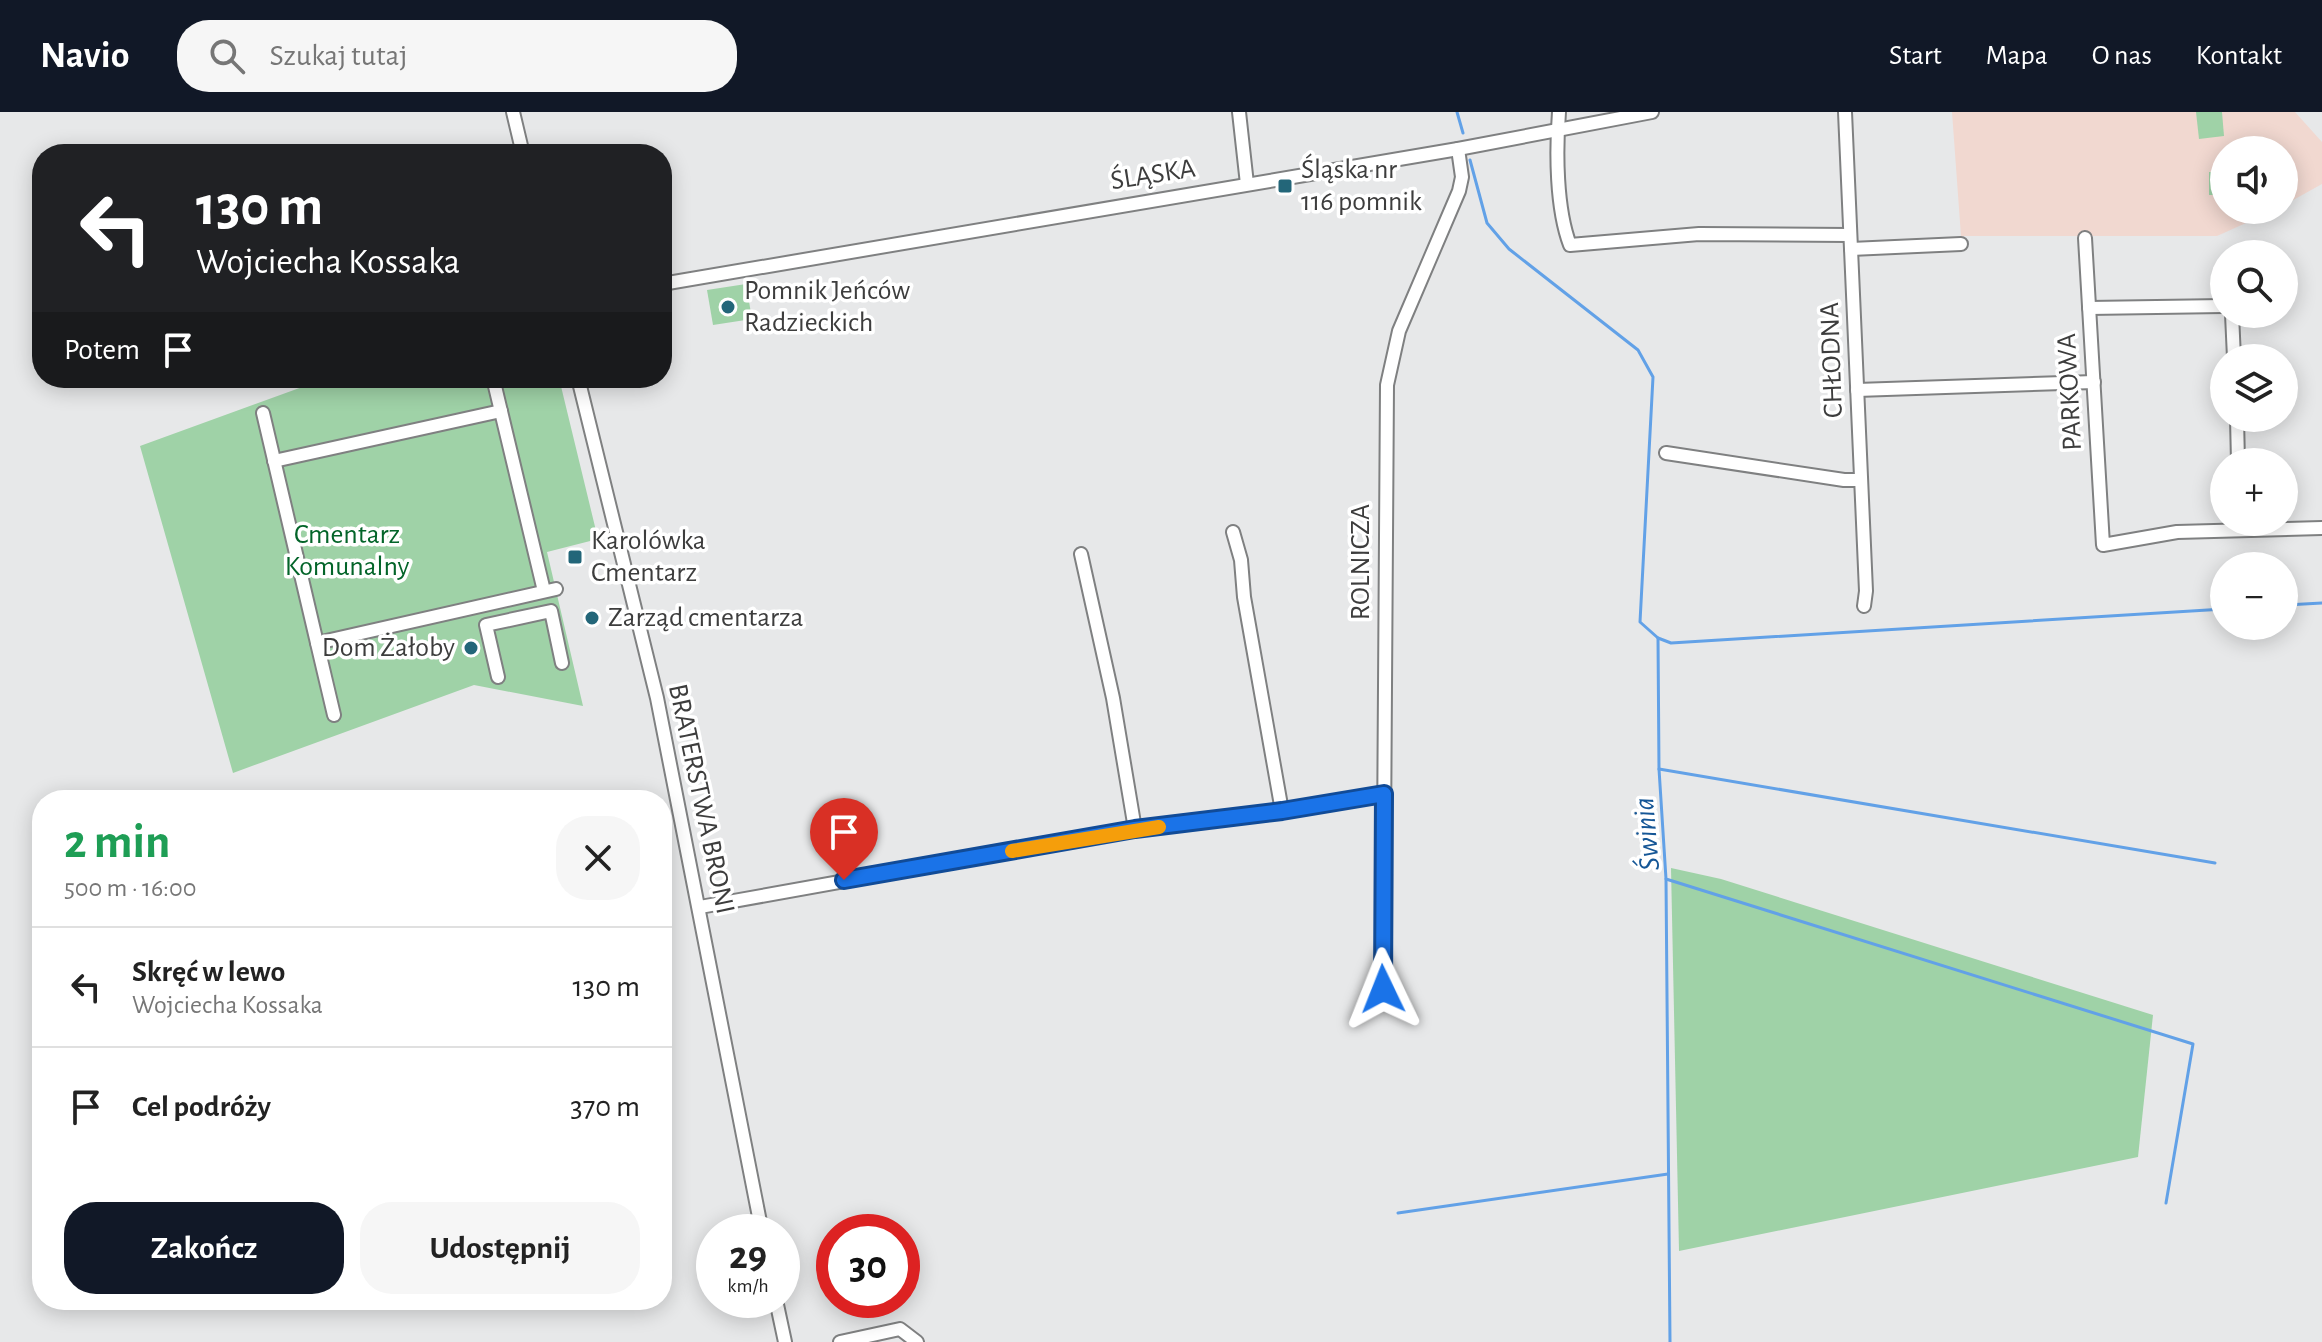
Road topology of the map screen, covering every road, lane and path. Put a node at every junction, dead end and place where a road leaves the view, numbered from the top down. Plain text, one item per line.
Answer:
1 (513, 112) edge
2 (1239, 112) edge
3 (1559, 112) edge
4 (1652, 112) edge
5 (1845, 112) edge
6 (1557, 131) junction
7 (521, 144) edge
8 (1458, 149) junction
9 (1247, 184) junction
10 (2085, 238) dead end
11 (1850, 242) junction
12 (1961, 244) dead end
13 (672, 282) edge
14 (2210, 306) edge
15 (2089, 308) junction
16 (2094, 382) junction
17 (495, 388) edge
18 (580, 388) edge
19 (1857, 390) junction
20 (501, 411) junction
21 (263, 413) dead end
22 (1666, 453) dead end
23 (274, 461) junction
24 (1861, 480) junction
25 (2298, 527) edge
26 (2210, 528) edge
27 (2322, 528) edge
28 (1233, 532) dead end
29 (1081, 554) dead end
30 (548, 590) junction
31 (481, 606) junction
32 (1864, 606) dead end
33 (551, 611) junction
34 (486, 625) junction
35 (317, 643) junction
36 (562, 663) dead end
37 (498, 677) dead end
38 (334, 715) dead end
39 (1384, 794) junction
40 (1282, 811) junction
41 (1135, 829) junction
42 (700, 907) junction
43 (1383, 989) dead end
44 (759, 1214) edge
45 (780, 1318) edge
46 (785, 1342) edge
47 (840, 1342) edge
48 (917, 1342) edge

1 - 7 street
2 - 9 street
3 - 6 street
4 - 6 street, ŚLĄSKA
5 - 11 street, CHŁODNA
6 - 8 street, ŚLĄSKA
6 - 11 street
8 - 9 street, ŚLĄSKA
8 - 39 street, ROLNICZA
9 - 13 street, ŚLĄSKA
10 - 15 street, PARKOWA
11 - 12 street
11 - 19 street, CHŁODNA
14 - 15 street
15 - 16 street, PARKOWA
16 - 19 street
16 - 26 street, PARKOWA
17 - 20 street
18 - 42 street, BRATERSTWA BRONI
19 - 24 street, CHŁODNA
20 - 23 street
20 - 30 street
21 - 23 street
22 - 24 street
23 - 35 street
24 - 32 street, CHŁODNA
25 - 27 street
28 - 40 street
29 - 41 street
30 - 31 street
30 - 33 street
31 - 34 street
31 - 35 street
33 - 34 street
33 - 36 street
34 - 37 street
35 - 38 street
39 - 40 street
39 - 43 street, ROLNICZA
40 - 41 street
41 - 42 street
42 - 44 street, BRATERSTWA BRONI
45 - 46 street
47 - 48 street

